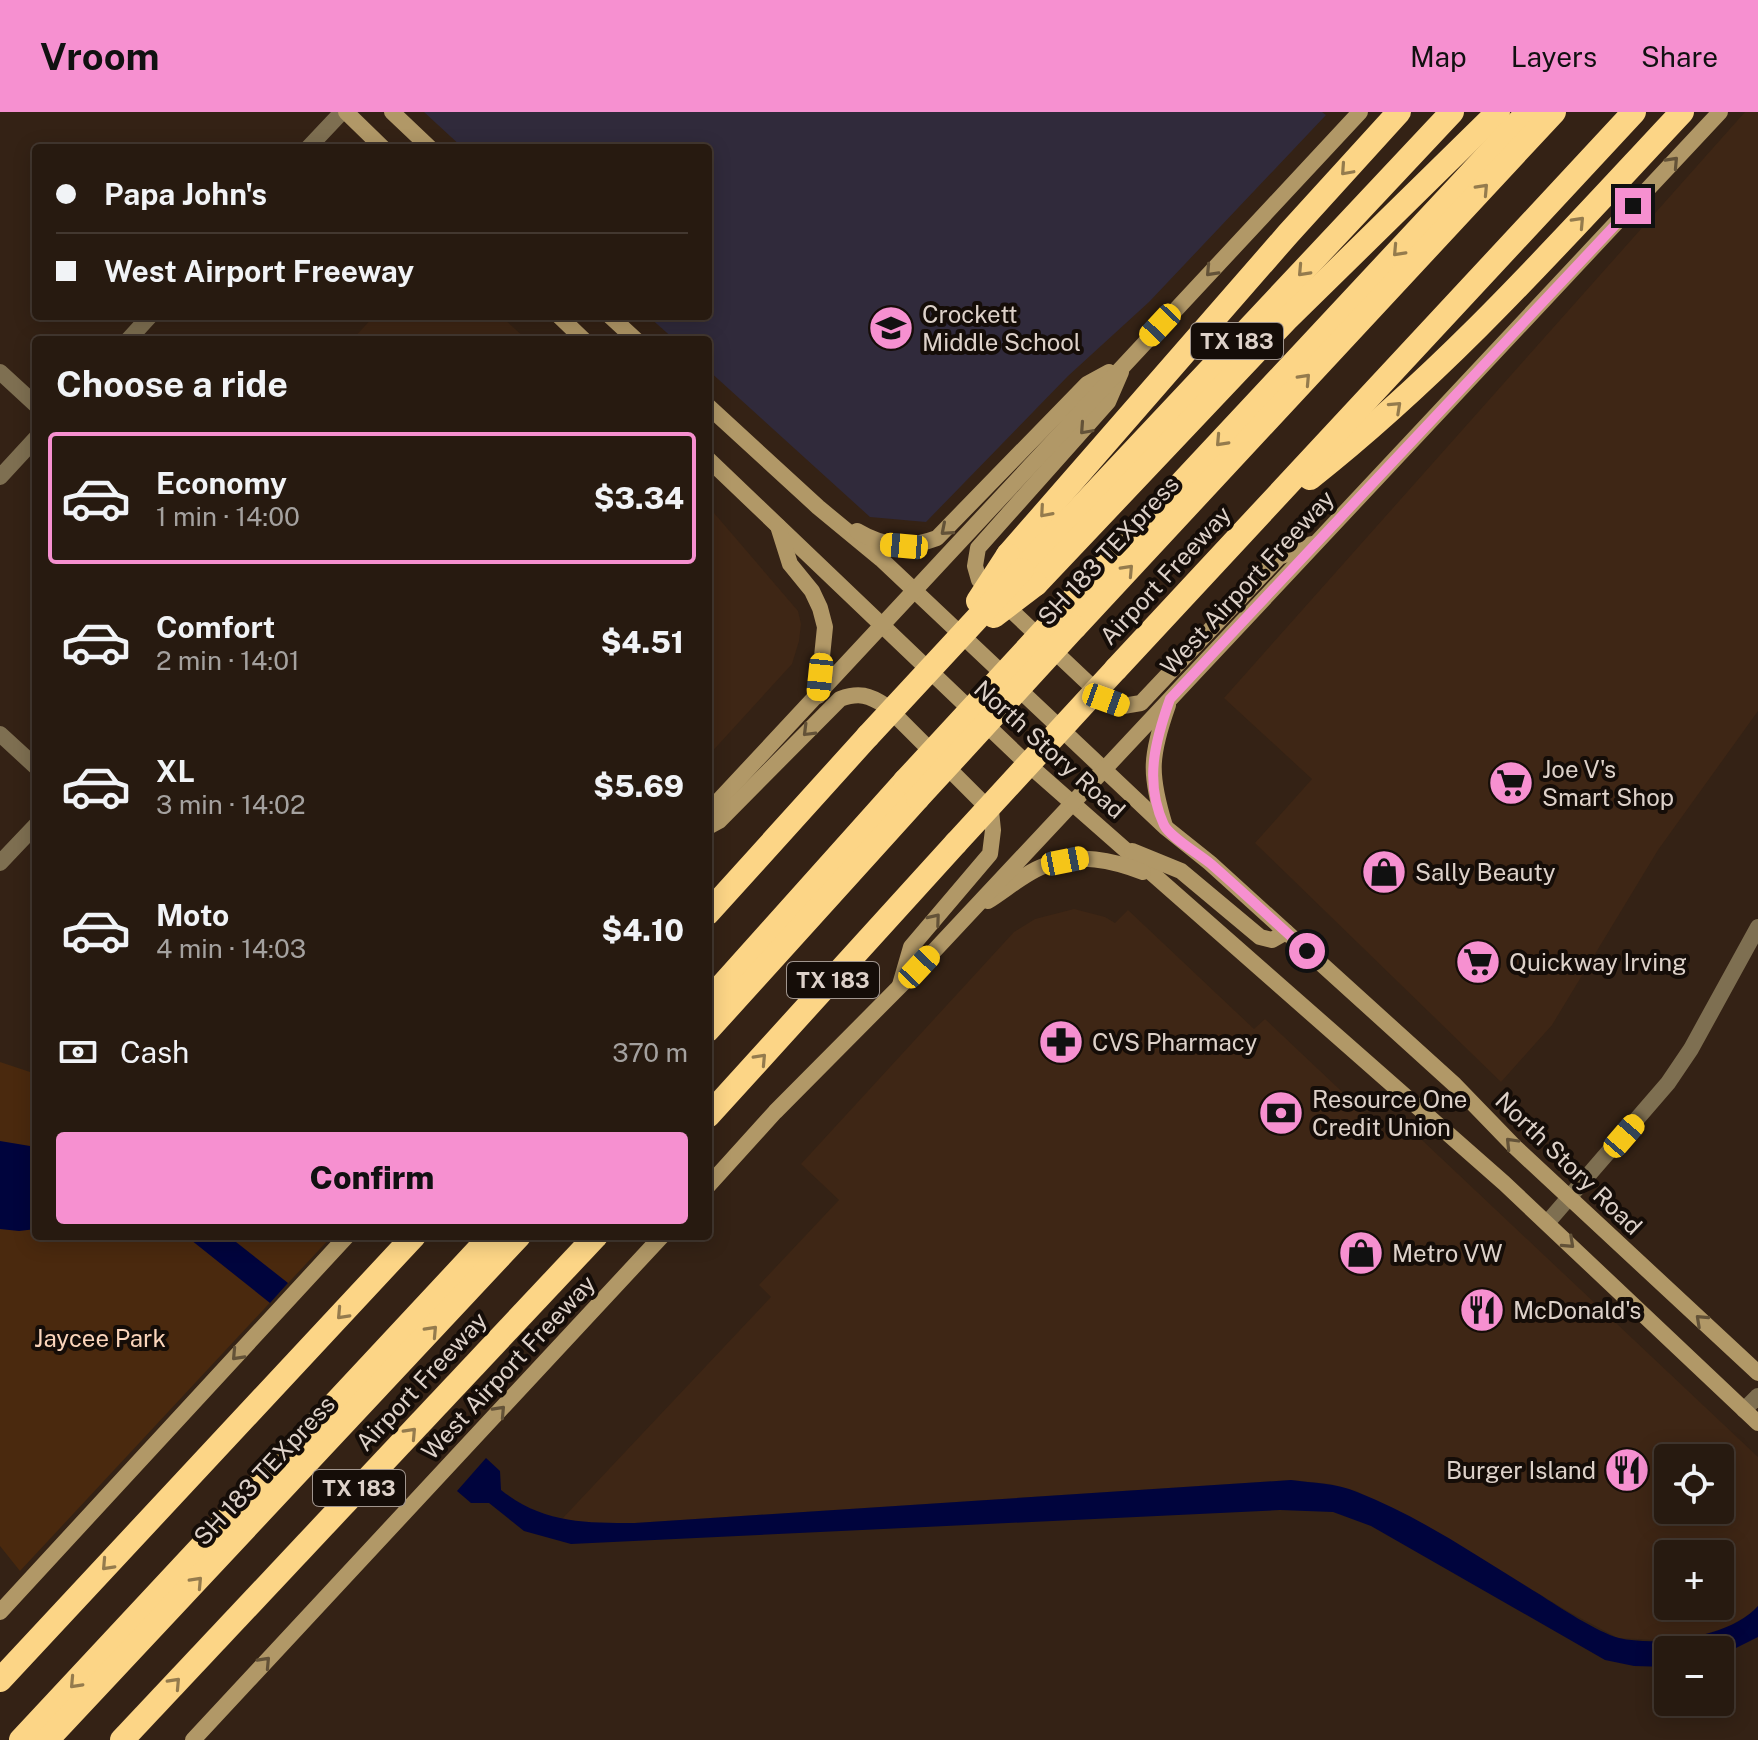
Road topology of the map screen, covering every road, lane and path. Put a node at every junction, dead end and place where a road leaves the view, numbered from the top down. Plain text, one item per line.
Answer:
1 (344, 112) edge
2 (392, 112) edge
3 (1360, 112) edge
4 (1399, 112) edge
5 (1452, 112) edge
6 (1498, 112) edge
7 (1528, 112) edge
8 (1554, 112) edge
9 (1634, 112) edge
10 (1682, 112) edge
11 (1720, 112) edge
12 (312, 144) edge
13 (379, 144) edge
14 (426, 144) edge
15 (146, 320) edge
16 (563, 320) edge
17 (614, 320) edge
18 (132, 336) edge
19 (580, 336) edge
20 (632, 336) edge
21 (1124, 363) junction
22 (0, 372) edge
23 (32, 401) edge
24 (712, 410) edge
25 (32, 442) edge
26 (712, 463) edge
27 (0, 477) edge
28 (818, 507) junction
29 (777, 525) junction
30 (1248, 527) junction
31 (1318, 542) junction
32 (1022, 570) junction
33 (915, 591) junction
34 (1068, 620) junction
35 (882, 627) junction
36 (818, 696) junction
37 (1170, 699) junction
38 (0, 734) edge
39 (32, 763) edge
40 (1103, 769) junction
41 (912, 789) junction
42 (1072, 801) junction
43 (712, 808) edge
44 (712, 825) edge
45 (1165, 827) junction
46 (32, 829) edge
47 (1123, 847) junction
48 (0, 863) edge
49 (1153, 875) junction
50 (712, 909) edge
51 (969, 913) junction
52 (1758, 927) edge
53 (1286, 932) junction
54 (900, 987) junction
55 (712, 997) edge
56 (712, 1025) edge
57 (712, 1112) edge
58 (712, 1182) edge
59 (1570, 1199) junction
60 (1547, 1223) junction
61 (343, 1240) edge
62 (410, 1240) edge
63 (487, 1240) edge
64 (515, 1240) edge
65 (592, 1240) edge
66 (658, 1240) edge
67 (1758, 1373) edge
68 (1758, 1396) edge
69 (1744, 1410) junction
70 (1758, 1423) edge
71 (0, 1612) edge
72 (0, 1680) edge
73 (21, 1740) edge
74 (47, 1740) edge
75 (122, 1740) edge
76 (193, 1740) edge

1 - 12 street
1 - 13 main road
2 - 14 main road
3 -> 21 main road
4 -> 32 highway
5 -> 32 highway, TX 183
6 - 32 highway
7 -> 34 highway, SH 183 TEXpress
34 -> 8 highway, SH 183 TEXpress
9 - 30 highway, Airport Freeway / TX 183
30 -> 10 highway
31 -> 11 main road, West Airport Freeway
15 - 18 street
16 - 19 main road
17 - 20 main road
21 -> 28 main road
21 -> 31 main road
21 - 33 main road
22 - 23 street
24 - 28 main road, North Story Road
25 - 27 street
26 - 29 main road, North Story Road
28 - 33 main road, North Story Road
29 - 35 main road, North Story Road
29 - 36 main road
57 -> 30 highway, Airport Freeway / TX 183, bridge
31 - 37 main road, West Airport Freeway
32 - 50 highway, TX 183, bridge
33 - 35 main road
33 - 40 main road, North Story Road
34 - 41 highway, SH 183 TEXpress, bridge
35 - 36 main road
35 - 42 main road, North Story Road
36 - 43 main road
37 - 40 main road, West Airport Freeway
37 - 45 main road
38 - 39 street
40 - 42 main road, West Airport Freeway
40 - 45 main road, North Story Road
41 - 55 highway, SH 183 TEXpress
41 - 56 highway, SH 183 TEXpress
42 - 47 main road, North Story Road
42 - 51 main road, West Airport Freeway
54 -> 44 main road
45 - 53 main road, North Story Road
46 - 48 street
47 - 49 main road, North Story Road
47 - 53 main road
49 - 51 main road
49 - 60 main road, North Story Road
51 - 54 main road, West Airport Freeway
52 - 59 street
59 -> 53 main road, North Story Road
54 - 58 main road, West Airport Freeway
59 - 60 street
67 -> 59 main road, North Story Road
60 -> 69 main road, North Story Road
61 -> 71 main road
62 -> 72 highway
63 -> 73 highway, SH 183 TEXpress
74 -> 64 highway, SH 183 TEXpress
75 -> 65 highway, Airport Freeway / TX 183
76 -> 66 main road, West Airport Freeway
68 - 69 street
69 - 70 main road, North Story Road

